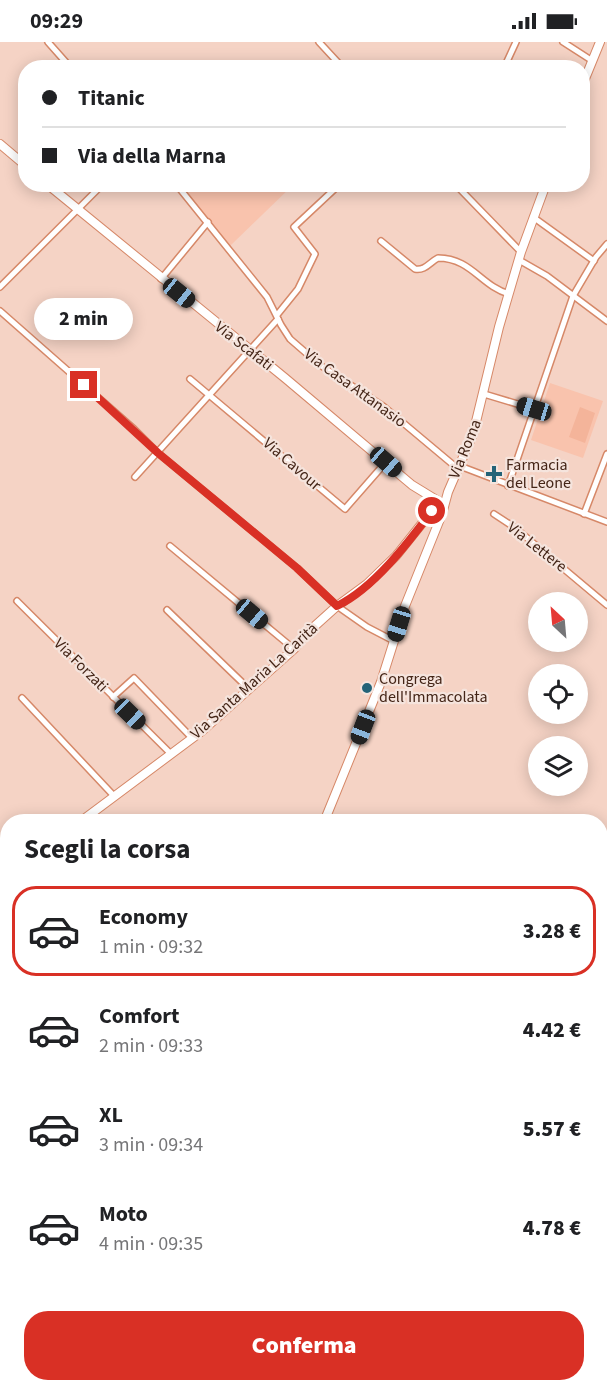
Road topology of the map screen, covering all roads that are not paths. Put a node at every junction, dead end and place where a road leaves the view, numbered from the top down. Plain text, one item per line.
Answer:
1 (48, 42) edge
2 (319, 42) edge
3 (516, 42) edge
4 (563, 42) edge
5 (600, 42) edge
6 (64, 60) edge
7 (336, 60) edge
8 (508, 60) edge
9 (591, 60) junction
10 (590, 63) edge
11 (0, 144) edge
12 (18, 159) edge
13 (57, 192) edge
14 (95, 192) edge
15 (183, 192) edge
16 (331, 192) edge
17 (462, 192) edge
18 (543, 192) edge
19 (78, 210) junction
20 (534, 218) junction
21 (208, 222) junction
22 (381, 241) dead end
23 (607, 244) edge
24 (520, 256) junction
25 (594, 261) junction
26 (161, 279) junction
27 (0, 287) edge
28 (509, 294) junction
29 (573, 296) junction
30 (0, 311) edge
31 (277, 317) junction
32 (607, 321) edge
33 (250, 351) junction
34 (190, 379) dead end
35 (484, 393) junction
36 (209, 396) junction
37 (534, 409) junction
38 (158, 453) junction
39 (607, 454) edge
40 (386, 462) junction
41 (457, 468) junction
42 (135, 477) dead end
43 (508, 486) junction
44 (443, 504) junction
45 (494, 514) dead end
46 (584, 514) junction
47 (607, 522) edge
48 (170, 546) dead end
49 (17, 602) dead end
50 (607, 605) edge
51 (337, 606) junction
52 (167, 610) dead end
53 (394, 642) junction
54 (294, 649) junction
55 (249, 689) junction
56 (113, 697) junction
57 (22, 698) dead end
58 (192, 738) junction
59 (171, 754) junction
60 (114, 796) junction
61 (90, 814) edge
62 (327, 814) edge

1 - 6 street
2 - 7 street
3 - 8 street
4 - 9 street
5 - 9 street
9 - 10 street
11 - 12 street
13 - 19 street, Via Scafati
14 - 19 street
15 - 21 street, Via Casa Attanasio
16 - 31 street
17 - 24 street
18 - 20 street, Via Roma
19 - 26 street, Via Scafati
19 - 27 street
20 - 24 street, Via Roma
20 - 25 street
21 - 26 street
21 - 31 street, Via Casa Attanasio
22 - 28 street
23 - 25 street
24 - 28 street, Via Roma
24 - 29 street
25 - 29 street
26 - 33 street, Via Scafati
28 - 35 street, Via Roma
29 - 32 street
29 - 37 street
30 - 38 street
31 - 33 street
31 - 41 street, Via Casa Attanasio
33 - 36 street
33 - 40 street, Via Scafati
34 - 36 street, Via Cavour
35 - 37 street
35 - 41 street, Via Roma
36 - 38 street
36 - 40 street, Via Cavour
37 - 43 street
38 - 42 street
38 - 51 street
39 - 46 street
40 - 44 street, Via Scafati
41 - 43 street
41 - 44 street, Via Roma
43 - 46 street
44 - 51 street, Via Santa Maria La Carità
44 - 53 street, Via Roma
45 - 50 street, Via Lettere
46 - 47 street
48 - 54 street
49 - 56 street, Via Forzati
51 - 53 street
51 - 54 street, Via Santa Maria La Carità
52 - 55 street
53 - 62 street, Via Roma
54 - 55 street, Via Santa Maria La Carità
55 - 58 street, Via Santa Maria La Carità
56 - 58 street
56 - 59 street, Via Forzati
57 - 60 street
58 - 59 street, Via Santa Maria La Carità
59 - 60 street, Via Santa Maria La Carità
60 - 61 street, Via Santa Maria La Carità

